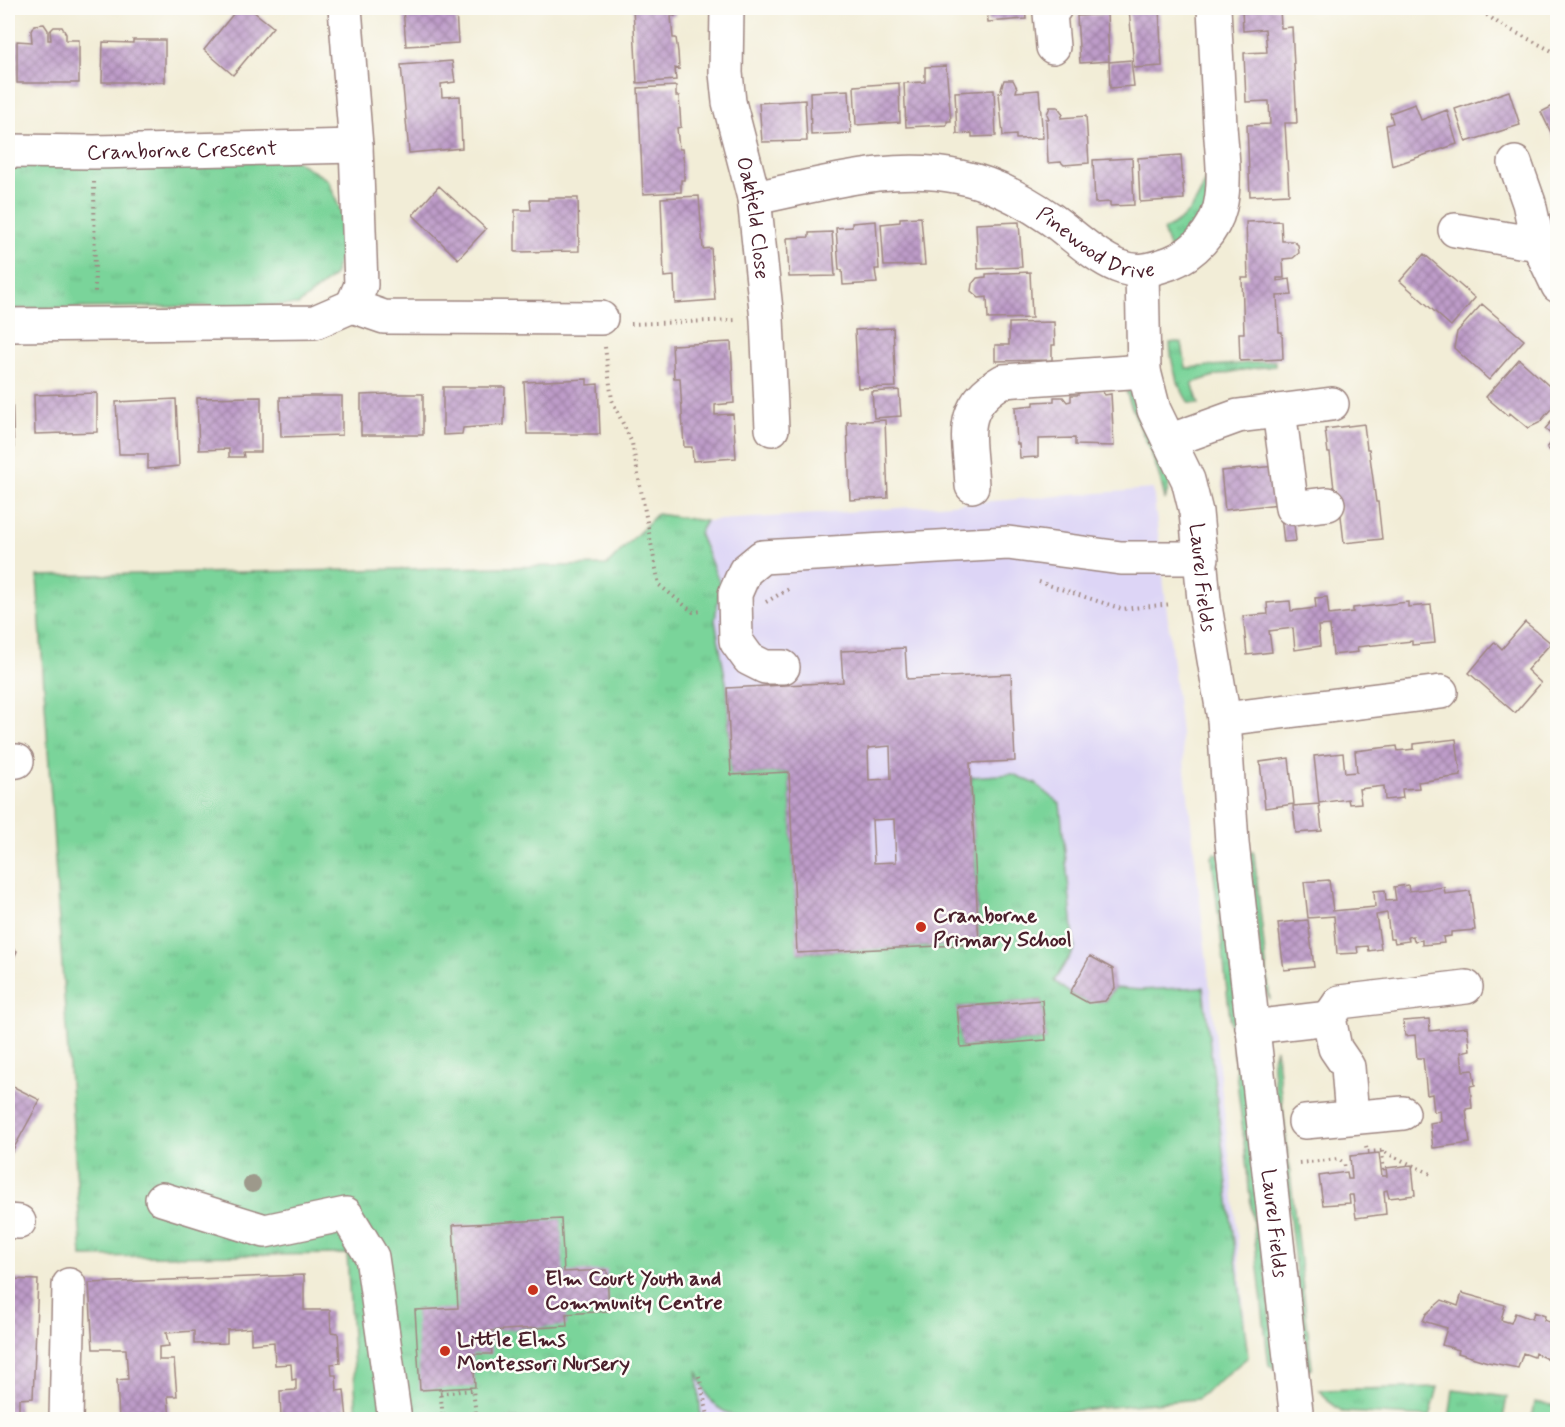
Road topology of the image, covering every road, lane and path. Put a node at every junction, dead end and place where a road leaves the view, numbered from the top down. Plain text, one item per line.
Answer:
1 (345, 8) edge
2 (727, 8) edge
3 (1055, 8) edge
4 (1214, 8) edge
5 (1477, 8) edge
6 (1053, 47) dead end
7 (1557, 54) edge
8 (356, 146) junction
9 (8, 151) edge
10 (94, 152) junction
11 (1515, 163) dead end
12 (754, 198) junction
13 (1455, 230) dead end
14 (1538, 244) junction
15 (1142, 272) junction
16 (1557, 286) edge
17 (352, 306) junction
18 (601, 318) joint
19 (767, 319) junction
20 (96, 324) junction
21 (8, 325) edge
22 (1144, 371) junction
23 (1332, 404) dead end
24 (1279, 411) junction
25 (772, 429) dead end
26 (1169, 441) junction
27 (972, 486) dead end
28 (1328, 504) dead end
29 (1202, 558) junction
30 (783, 667) dead end
31 (1441, 692) dead end
32 (1224, 719) junction
33 (1466, 987) dead end
34 (1329, 1018) junction
35 (1252, 1027) junction
36 (1403, 1113) dead end
37 (1357, 1117) junction
38 (1305, 1122) dead end
39 (1382, 1151) junction
40 (1292, 1164) dead end
41 (1345, 1170) dead end
42 (1384, 1173) dead end
43 (1431, 1174) dead end
44 (162, 1199) dead end
45 (69, 1285) dead end
46 (699, 1376) dead end
47 (476, 1415) dead end
48 (443, 1418) edge
49 (66, 1419) edge
50 (395, 1419) edge
51 (709, 1419) edge
52 (1297, 1419) edge

1 - 8 street
2 - 12 street, Oakfield Close
3 - 6 street
4 - 15 street, Pinewood Drive
5 - 7 path
8 - 10 street, Cranborne Crescent
8 - 17 street
9 - 10 street, Cranborne Crescent
10 - 20 path
11 - 14 street
12 - 15 street, Pinewood Drive
12 - 19 street, Oakfield Close
13 - 14 street
14 - 16 street
15 - 22 street, Laurel Fields
17 - 18 street
17 - 20 street
18 - 19 path
19 - 25 street, Oakfield Close
20 - 21 street
22 - 26 street, Laurel Fields
22 - 27 street
23 - 24 street
24 - 26 street
24 - 28 street
26 - 29 street, Laurel Fields
29 - 30 street
29 - 32 street, Laurel Fields
31 - 32 street
32 - 35 street, Laurel Fields
33 - 34 street
34 - 35 street
34 - 37 street
35 - 52 street, Laurel Fields
36 - 37 street
37 - 38 street
37 - 39 path
39 - 42 path
39 - 43 path
40 - 41 path
44 - 50 street
45 - 49 street
46 - 51 path
47 - 48 path

